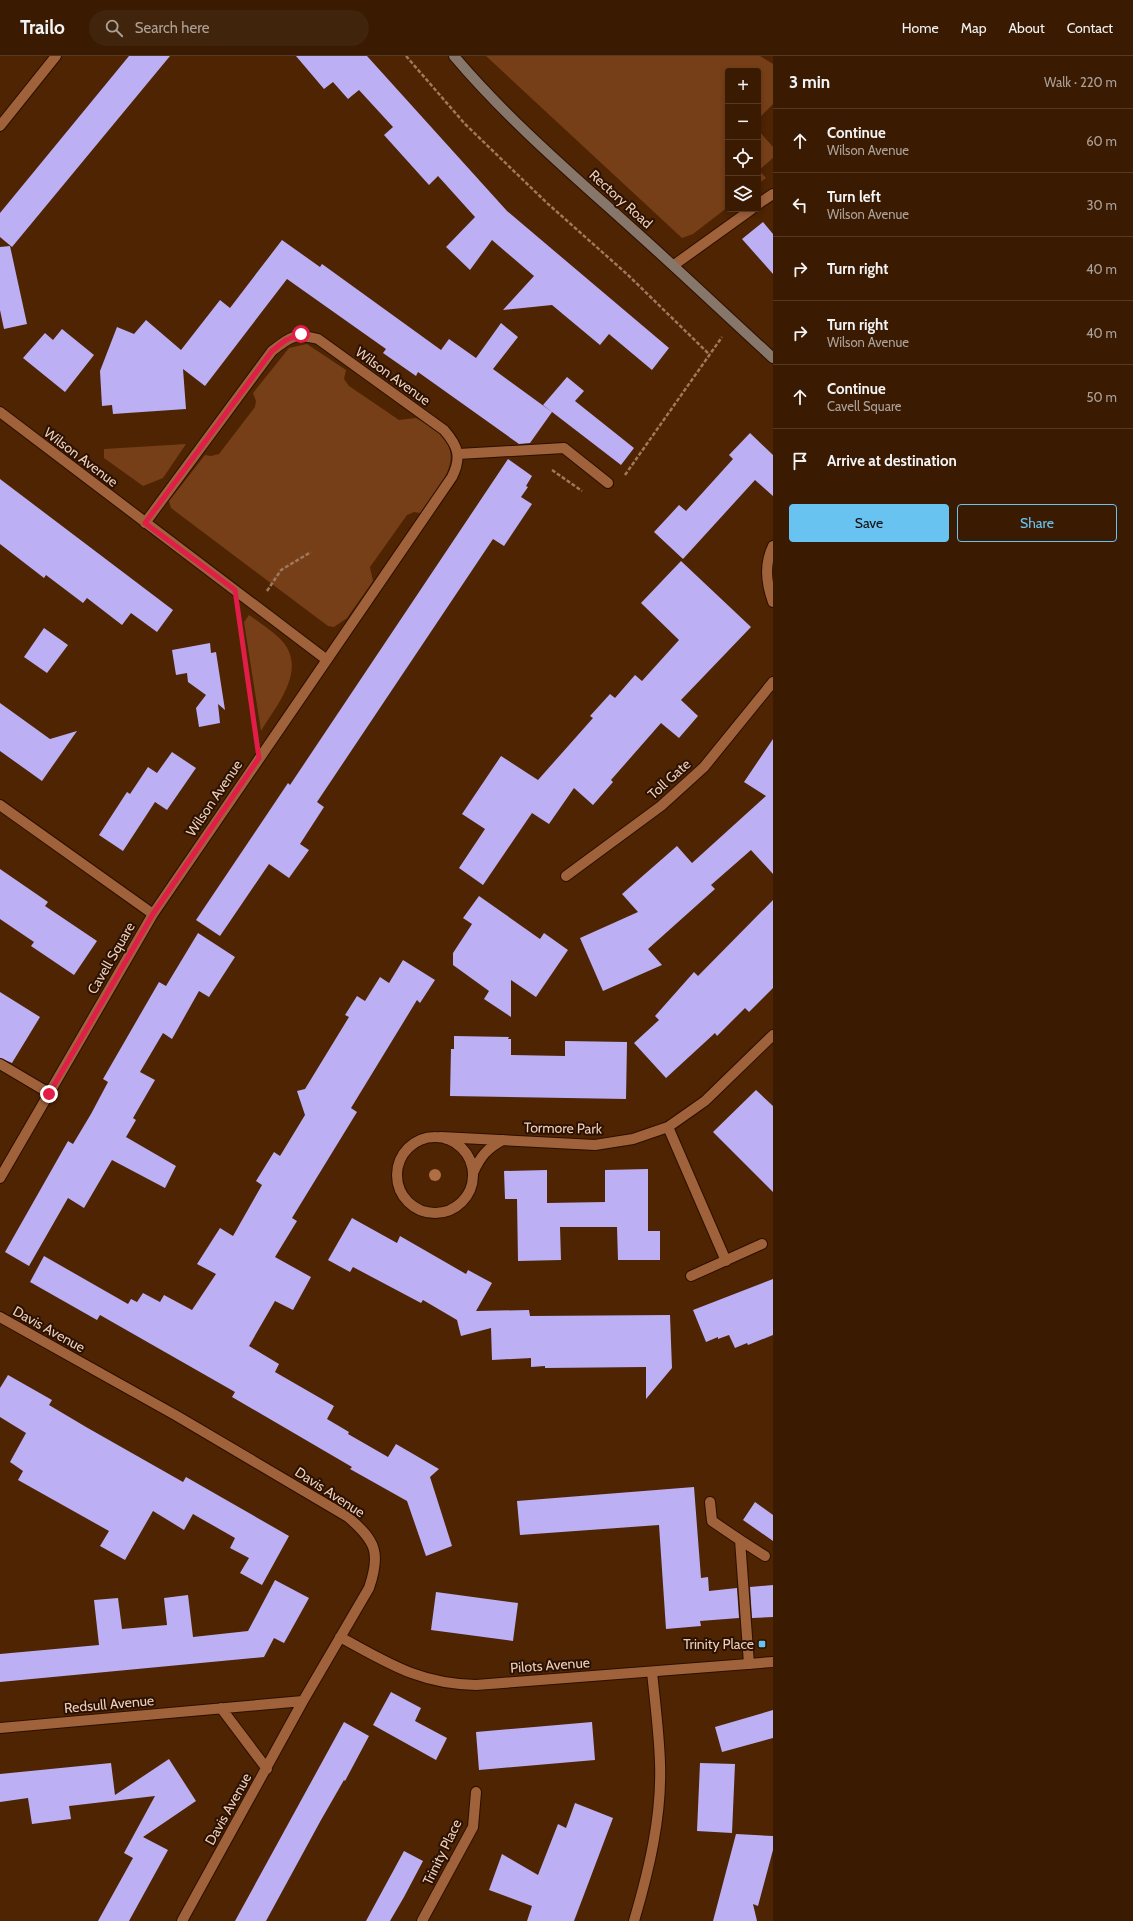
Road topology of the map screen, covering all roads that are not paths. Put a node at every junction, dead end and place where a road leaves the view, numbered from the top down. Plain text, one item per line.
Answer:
1 (56, 56) edge
2 (454, 56) edge
3 (0, 126) edge
4 (773, 194) edge
5 (761, 202) edge
6 (748, 212) edge
7 (674, 265) junction
8 (773, 358) edge
9 (0, 412) edge
10 (458, 454) junction
11 (608, 483) dead end
12 (145, 523) junction
13 (773, 546) edge
14 (773, 602) edge
15 (327, 660) junction
16 (773, 682) edge
17 (0, 806) edge
18 (566, 876) dead end
19 (153, 914) junction
20 (773, 1035) edge
21 (0, 1064) edge
22 (49, 1094) junction
23 (668, 1127) junction
24 (441, 1137) junction
25 (503, 1140) junction
26 (473, 1173) junction
27 (0, 1178) edge
28 (762, 1244) dead end
29 (726, 1261) junction
30 (691, 1276) dead end
31 (0, 1317) edge
32 (710, 1502) dead end
33 (740, 1540) junction
34 (765, 1556) dead end
35 (340, 1637) junction
36 (773, 1662) edge
37 (749, 1664) junction
38 (652, 1672) junction
39 (303, 1701) junction
40 (221, 1708) junction
41 (0, 1728) edge
42 (266, 1769) junction
43 (476, 1792) dead end
44 (182, 1921) edge
45 (422, 1921) edge
46 (634, 1921) edge

1 - 3 street
2 - 7 street, Rectory Road
4 - 5 street
6 - 7 street
7 - 8 street, Rectory Road
9 - 12 street, Wilson Avenue
10 - 11 street
10 - 12 street, Wilson Avenue
10 - 15 street, Wilson Avenue
12 - 15 street, Wilson Avenue
13 - 14 street
15 - 19 street, Wilson Avenue
16 - 18 street, Toll Gate
17 - 19 street, Cavell Square
19 - 22 street, Cavell Square
20 - 23 street, Tormore Park
21 - 22 street
22 - 27 street, Cavell Square
23 - 25 street, Tormore Park
23 - 29 street
24 - 25 street, Tormore Park
24 - 26 street, Tormore Park
24 - 26 street, Tormore Park
25 - 26 street, Tormore Park
28 - 29 street
29 - 30 street
31 - 35 street, Davis Avenue
32 - 33 street
33 - 34 street
33 - 37 street
35 - 38 street, Pilots Avenue
35 - 39 street, Davis Avenue
36 - 37 street, Pilots Avenue
37 - 38 street, Pilots Avenue
38 - 46 street
39 - 40 street, Redsull Avenue
39 - 42 street, Davis Avenue
40 - 41 street, Redsull Avenue
40 - 42 street
42 - 44 street, Davis Avenue
43 - 45 street, Trinity Place

